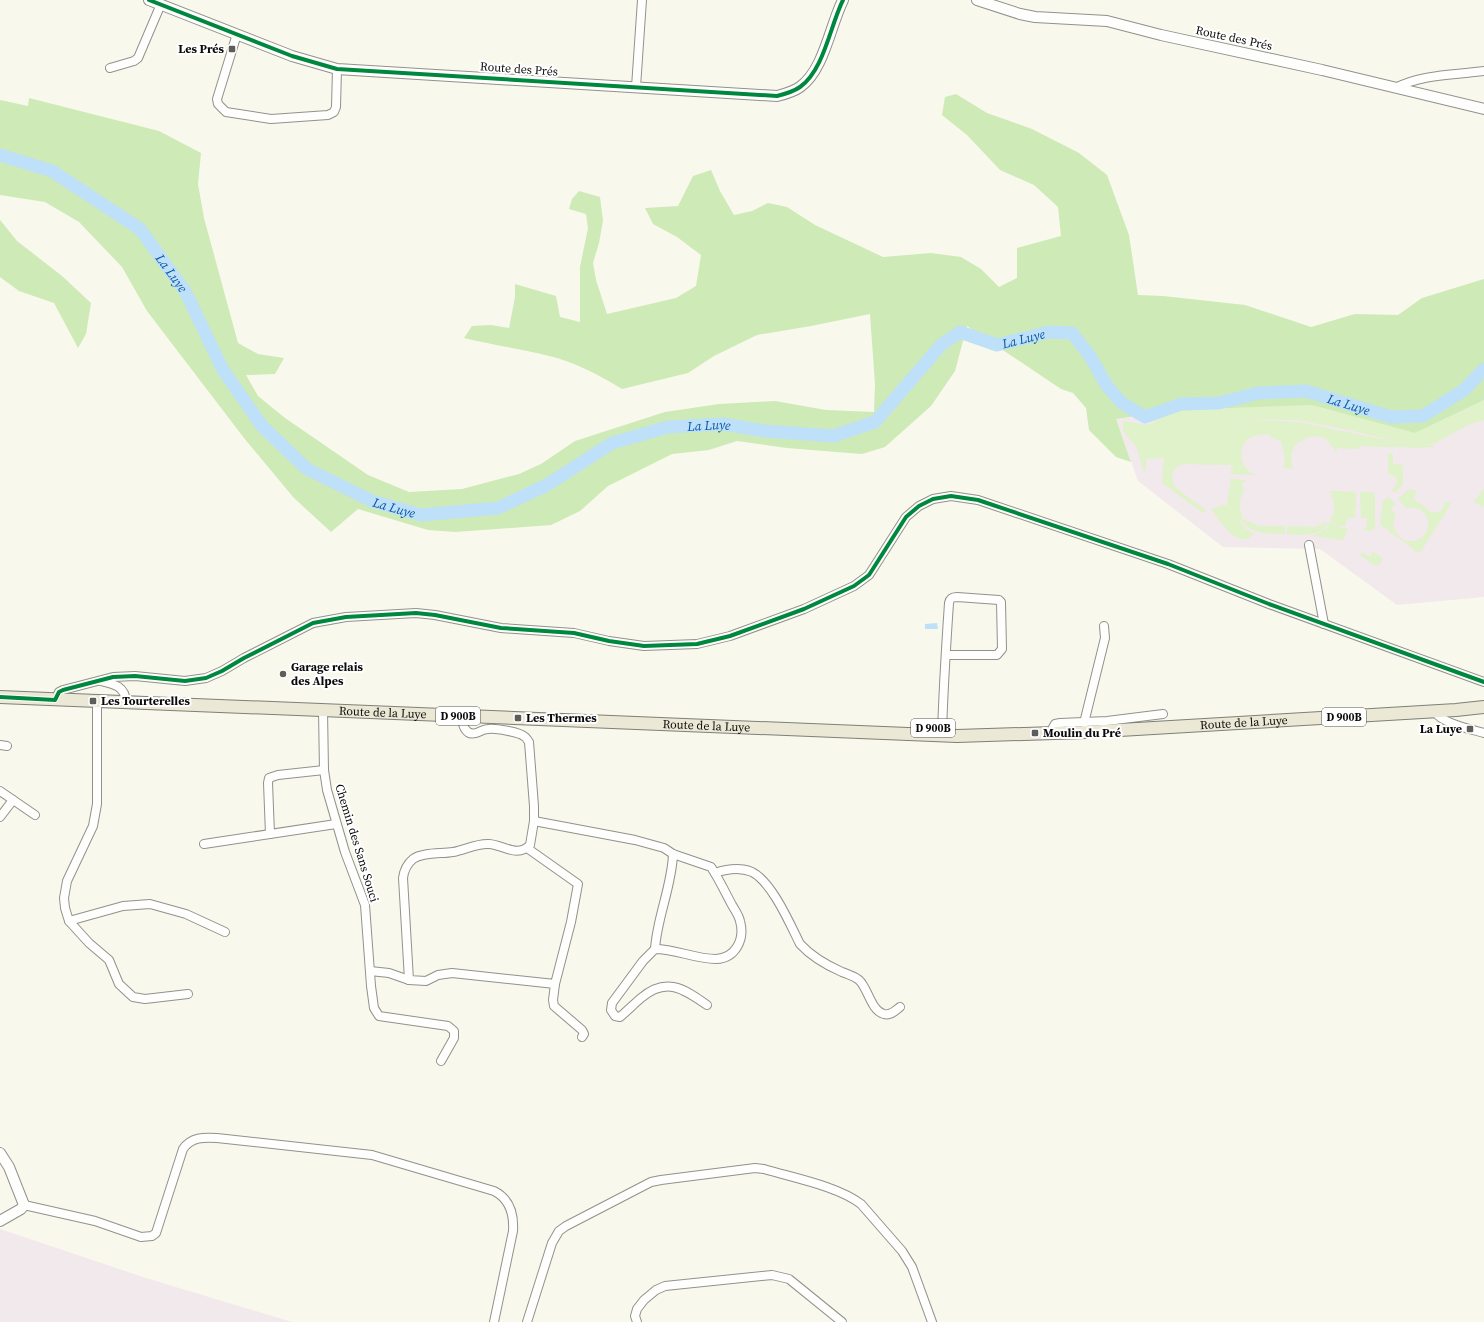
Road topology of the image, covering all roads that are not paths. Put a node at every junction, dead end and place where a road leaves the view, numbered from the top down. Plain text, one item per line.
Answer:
1 (149, 0) edge
2 (642, 0) edge
3 (843, 0) edge
4 (977, 0) edge
5 (161, 4) junction
6 (237, 34) junction
7 (110, 68) dead end
8 (338, 69) junction
9 (1484, 71) edge
10 (636, 87) junction
11 (1395, 88) junction
12 (1484, 109) edge
13 (1309, 545) dead end
14 (1324, 624) junction
15 (1104, 626) dead end
16 (946, 655) junction
17 (98, 680) junction
18 (1484, 682) edge
19 (0, 697) edge
20 (55, 700) junction
21 (97, 701) junction
22 (126, 702) junction
23 (1484, 707) edge
24 (324, 710) junction
25 (1435, 712) junction
26 (1163, 714) dead end
27 (462, 716) junction
28 (1084, 723) junction
29 (942, 732) junction
30 (1050, 733) junction
31 (1484, 733) edge
32 (324, 770) junction
33 (0, 791) edge
34 (13, 800) junction
35 (35, 815) dead end
36 (0, 816) edge
37 (534, 821) junction
38 (336, 824) junction
39 (270, 834) junction
40 (204, 844) dead end
41 (527, 848) junction
42 (673, 854) junction
43 (715, 873) junction
44 (69, 921) junction
45 (225, 932) dead end
46 (655, 949) junction
47 (370, 970) junction
48 (409, 980) junction
49 (556, 984) junction
50 (188, 994) dead end
51 (707, 1005) dead end
52 (900, 1007) dead end
53 (582, 1037) dead end
54 (441, 1060) dead end
55 (0, 1153) edge
56 (24, 1205) junction
57 (0, 1221) edge
58 (494, 1322) edge
59 (527, 1322) edge
60 (637, 1322) edge
61 (842, 1322) edge
62 (932, 1322) edge

1 - 5 street, Route des Prés
2 - 10 street
3 - 10 street, Route des Prés
4 - 11 street, Route des Prés
5 - 6 street, Route des Prés
5 - 7 street
6 - 8 street, Route des Prés
6 - 8 street
8 - 10 street, Route des Prés
9 - 11 street
11 - 12 street, Route des Prés
13 - 14 street
14 - 17 street
14 - 18 street
15 - 28 street
16 - 16 street
16 - 29 street
17 - 20 street
17 - 22 street
19 - 20 main road, Route de la Luye / D 900B
20 - 21 main road, Route de la Luye / D 900B
21 - 22 main road, Route de la Luye / D 900B
21 - 44 street
22 - 24 main road, Route de la Luye / D 900B
23 - 25 main road, Route de la Luye / D 900B
24 - 27 main road, Route de la Luye / D 900B
24 - 32 street, Chemin des Sans Souci
25 - 30 main road, Route de la Luye / D 900B
25 - 31 street
26 - 28 street
27 - 29 main road, Route de la Luye / D 900B
27 - 37 street
28 - 30 street
29 - 30 main road, Route de la Luye / D 900B
32 - 38 street, Chemin des Sans Souci
32 - 39 street
33 - 34 street
34 - 35 street
34 - 36 street
37 - 41 street
37 - 42 street
38 - 39 street
38 - 47 street, Chemin des Sans Souci
39 - 40 street
41 - 48 street
41 - 49 street
42 - 43 street
42 - 46 street
43 - 46 street
43 - 52 street
44 - 45 street
44 - 50 street
46 - 51 street
47 - 48 street
47 - 54 street, Chemin des Sans Souci
48 - 49 street
49 - 53 street
55 - 56 street
56 - 57 street
56 - 58 street
59 - 62 street
60 - 61 street

